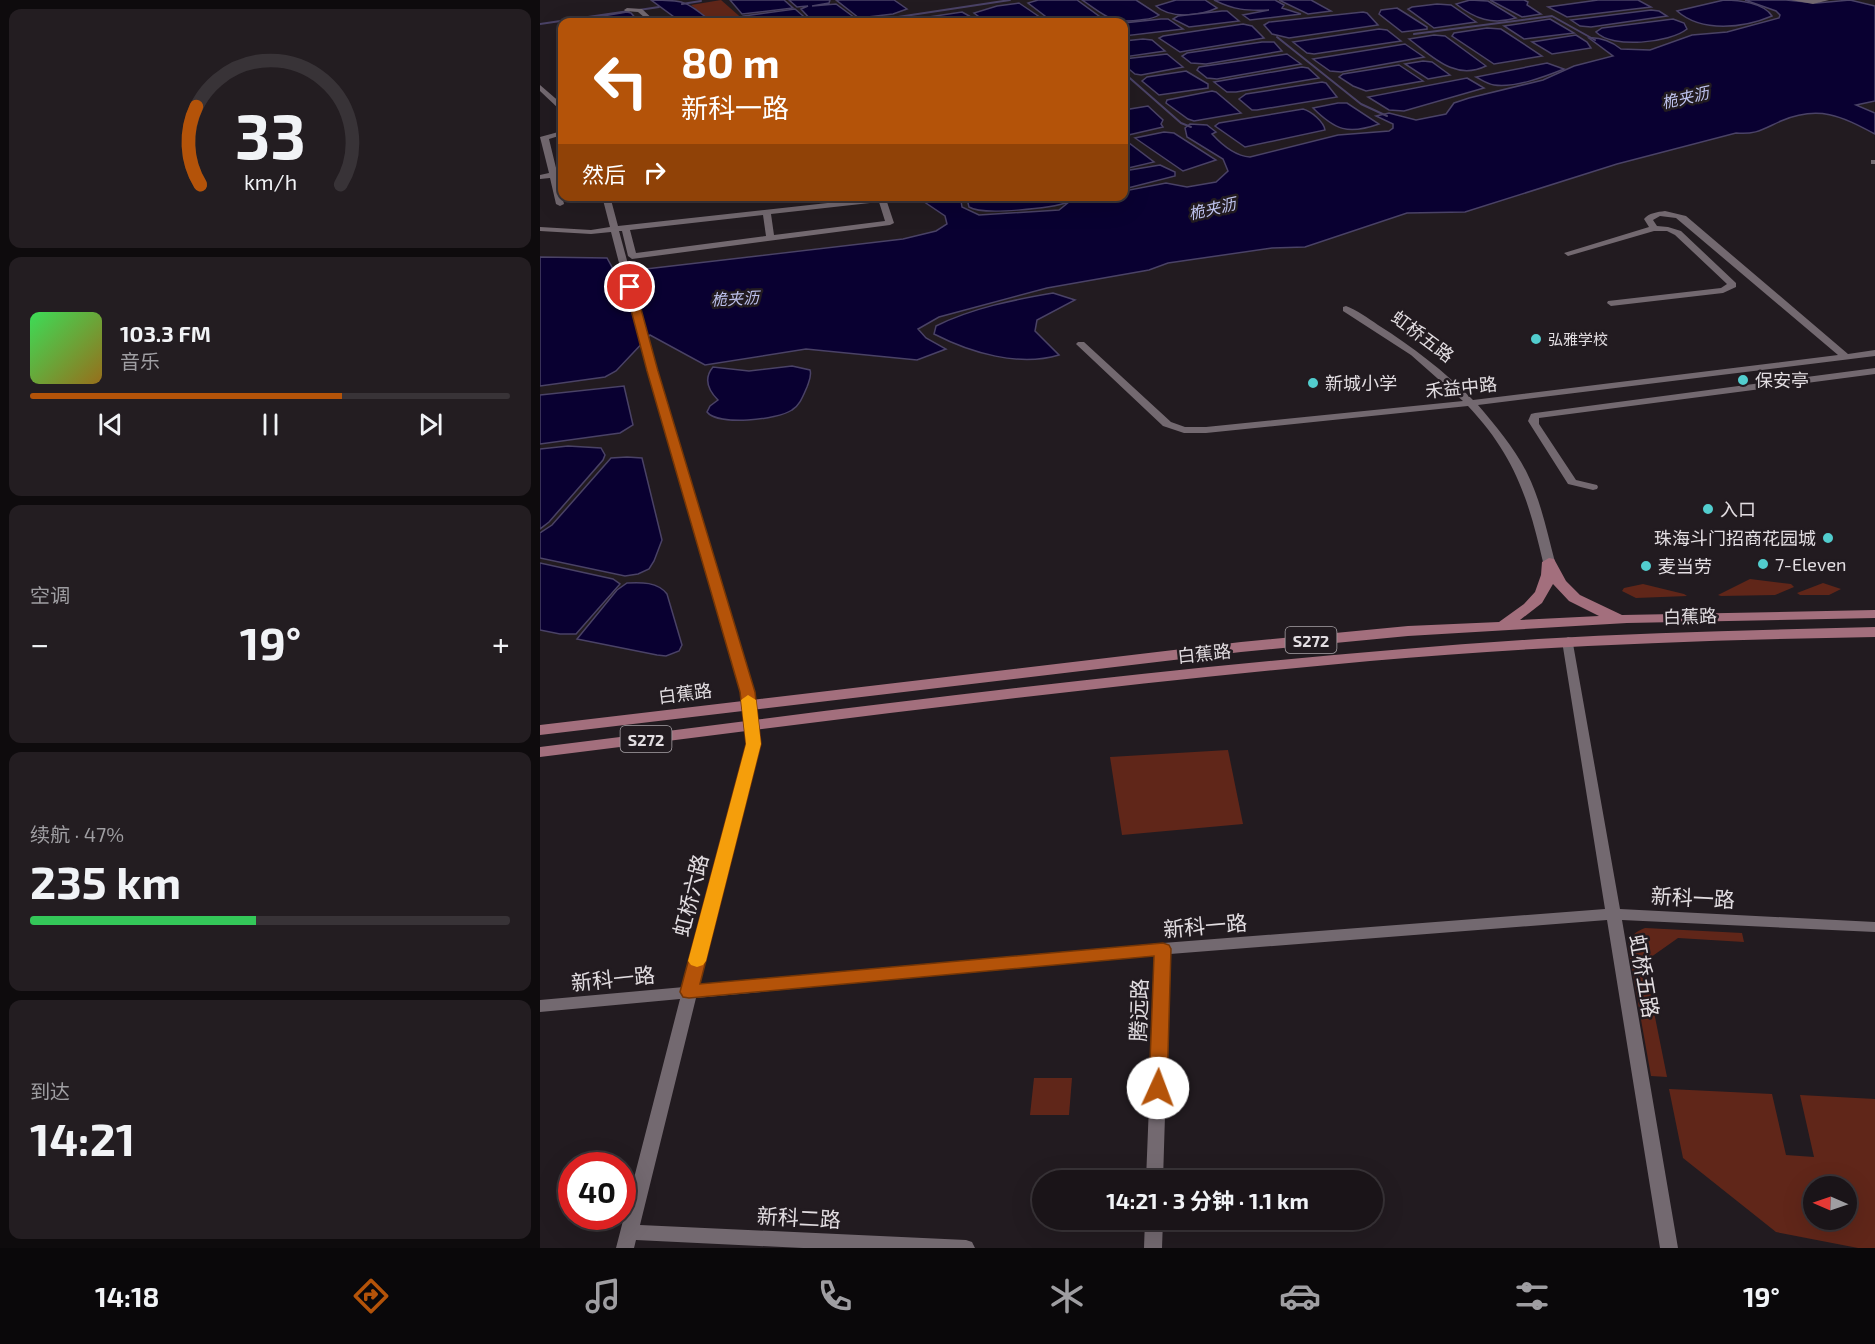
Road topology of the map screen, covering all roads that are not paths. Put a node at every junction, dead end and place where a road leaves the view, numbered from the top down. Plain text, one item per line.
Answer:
1 (1794, 0) edge
2 (1826, 0) edge
3 (627, 10) dead end
4 (649, 18) edge
5 (540, 87) edge
6 (558, 103) edge
7 (558, 134) edge
8 (542, 138) edge
9 (558, 174) edge
10 (540, 177) edge
11 (560, 201) edge
12 (608, 201) edge
13 (872, 201) edge
14 (882, 201) edge
15 (560, 204) dead end
16 (766, 212) junction
17 (1654, 228) junction
18 (540, 229) edge
19 (620, 229) junction
20 (771, 239) junction
21 (1568, 253) dead end
22 (1611, 303) dead end
23 (1346, 309) dead end
24 (1081, 344) dead end
25 (1875, 353) edge
26 (1846, 357) junction
27 (1875, 371) edge
28 (1736, 373) junction
29 (1748, 386) junction
30 (1472, 403) junction
31 (1593, 488) dead end
32 (1549, 562) junction
33 (1875, 614) edge
34 (1627, 619) junction
35 (1501, 625) junction
36 (1875, 632) edge
37 (1568, 641) junction
38 (748, 698) junction
39 (751, 726) junction
40 (540, 730) edge
41 (540, 752) edge
42 (1613, 914) junction
43 (1875, 927) edge
44 (1163, 949) junction
45 (689, 992) junction
46 (540, 1006) edge
47 (1155, 1170) edge
48 (1154, 1230) edge
49 (627, 1240) edge
50 (966, 1248) edge
51 (1153, 1248) edge
52 (1669, 1248) edge

1 - 2 street
3 - 4 street
5 - 6 street
7 - 8 street
8 - 9 street
9 - 10 street
11 - 15 street
12 - 19 street
13 - 16 street
14 - 20 street
16 - 19 street
16 - 20 street
17 - 21 street
17 - 22 street
17 - 26 street
18 - 19 street
19 - 20 street
19 - 38 street, 虹桥六路
23 - 30 street, 虹桥五路
24 - 30 street, 禾益中路
25 - 26 street, 禾益中路
26 - 28 street, 禾益中路
27 - 29 street
28 - 29 street
28 - 30 street, 禾益中路
29 - 31 street
30 - 32 street, 虹桥五路
32 - 34 main road
32 - 35 main road
33 - 34 main road, 白蕉路 / S272
34 - 35 main road, 白蕉路 / S272
35 - 38 main road, 白蕉路 / S272
36 - 37 main road, 白蕉路 / S272
37 - 39 main road, 白蕉路 / S272
37 - 42 street, 虹桥五路
38 - 39 street, 虹桥六路
38 - 40 main road, 白蕉路 / S272
39 - 41 main road, 白蕉路 / S272
39 - 45 street, 虹桥六路
42 - 43 street, 新科一路
42 - 44 street, 新科一路
42 - 52 street, 虹桥五路
44 - 45 street, 新科一路
44 - 47 street, 腾远路
45 - 46 street, 新科一路
45 - 49 street, 虹桥六路
48 - 51 street
49 - 50 street, 新科二路

